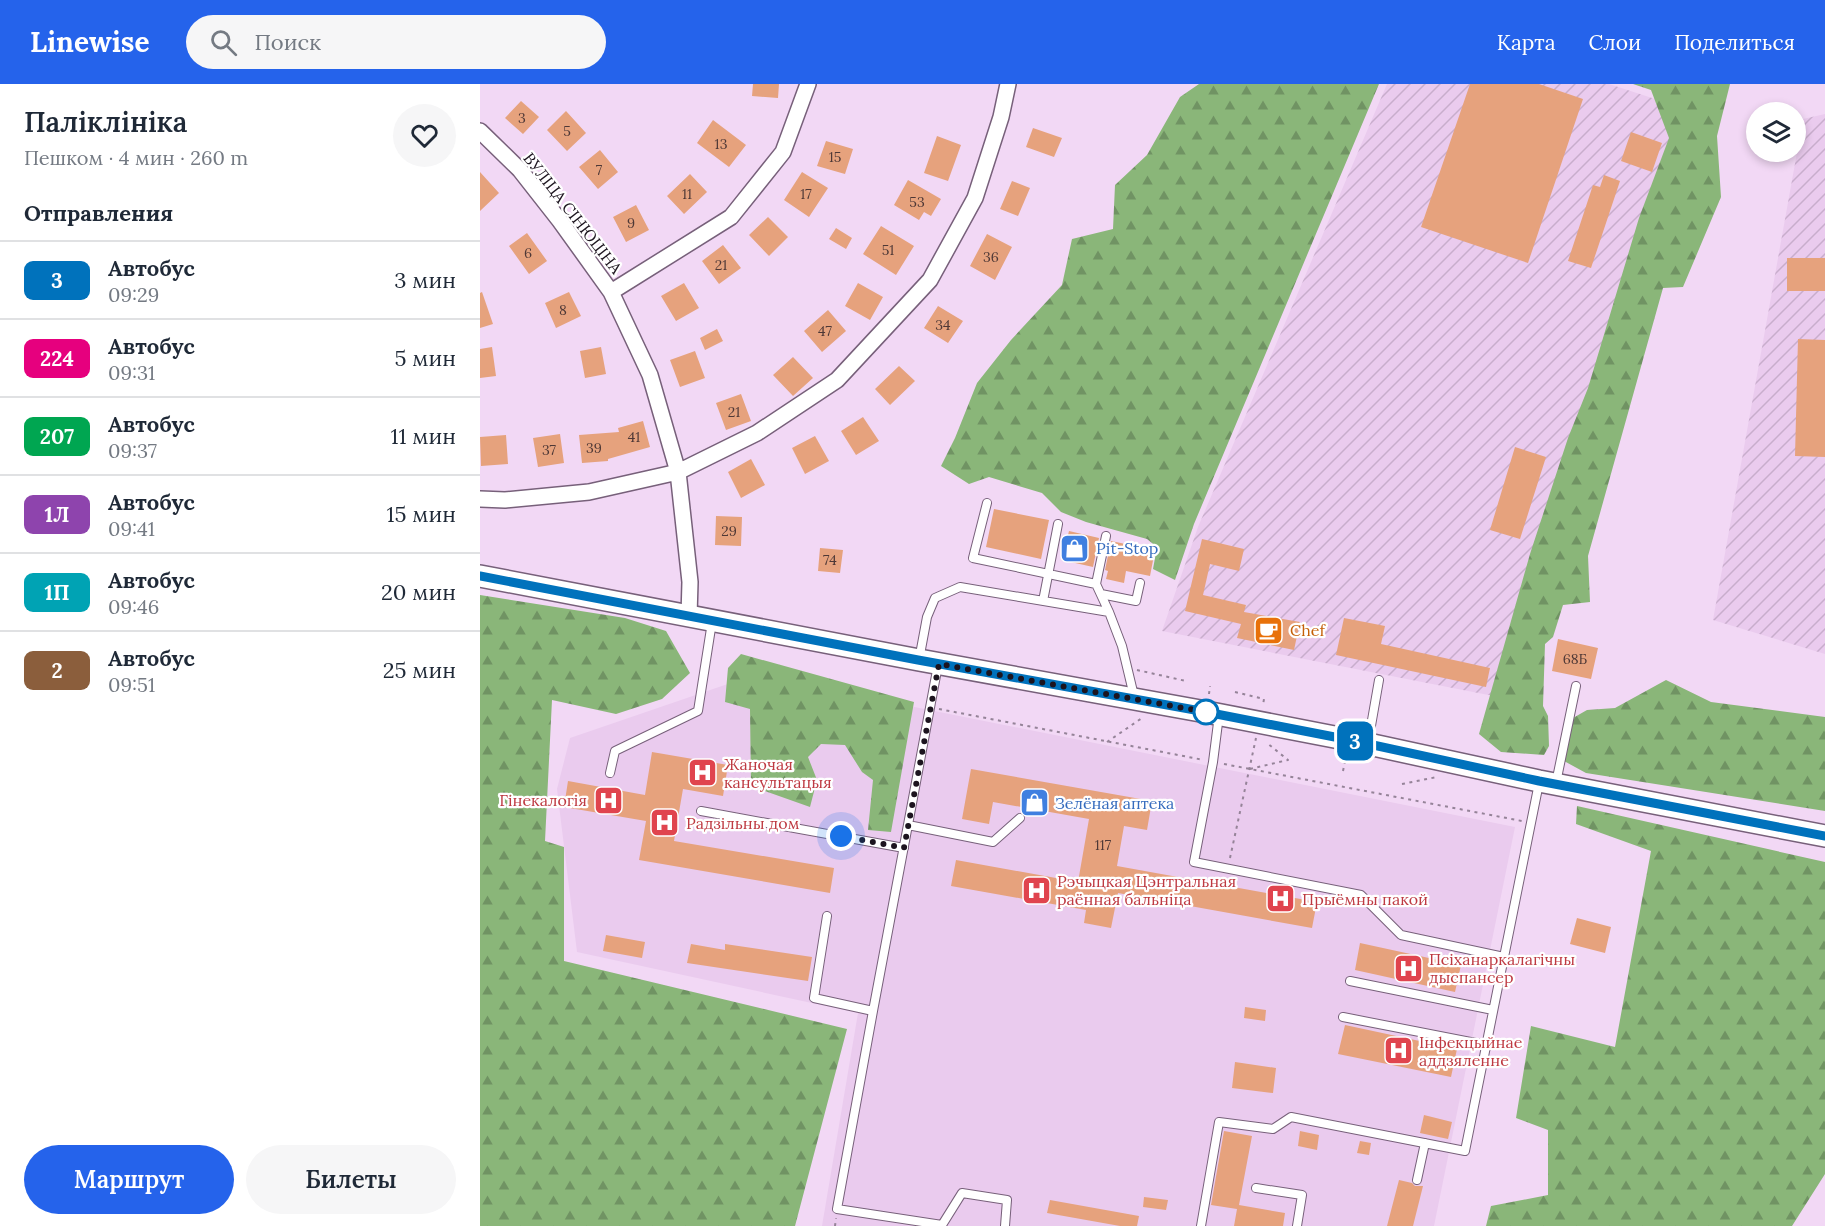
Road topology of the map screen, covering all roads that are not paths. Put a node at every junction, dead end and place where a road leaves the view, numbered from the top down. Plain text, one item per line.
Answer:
1 (807, 84) edge
2 (1008, 84) edge
3 (480, 131) edge
4 (611, 292) junction
5 (678, 472) junction
6 (480, 499) edge
7 (987, 503) dead end
8 (1058, 524) dead end
9 (1106, 536) dead end
10 (1048, 574) junction
11 (480, 576) edge
12 (1140, 583) dead end
13 (1096, 584) junction
14 (1101, 594) junction
15 (1043, 601) junction
16 (1109, 612) junction
17 (689, 616) junction
18 (712, 621) junction
19 (929, 662) junction
20 (1379, 680) dead end
21 (1576, 686) dead end
22 (1135, 700) junction
23 (1219, 715) junction
24 (1368, 744) junction
25 (610, 773) dead end
26 (1547, 783) junction
27 (701, 811) dead end
28 (1020, 818) dead end
29 (908, 825) junction
30 (1825, 836) edge
31 (904, 848) junction
32 (827, 916) dead end
33 (1504, 957) junction
34 (1350, 981) dead end
35 (1493, 1010) junction
36 (873, 1011) junction
37 (1343, 1017) dead end
38 (1486, 1045) junction
39 (1425, 1143) junction
40 (1417, 1180) dead end
41 (1256, 1188) dead end
42 (1005, 1226) edge
43 (1201, 1226) edge
44 (1297, 1226) edge

1 - 4 street, ВУЛІЦА СІНЮЦІНА
2 - 5 street
3 - 4 street, ВУЛІЦА СІНЮЦІНА
4 - 5 street, ВУЛІЦА СІНЮЦІНА
5 - 6 street
5 - 17 street, ВУЛІЦА СІНЮЦІНА
7 - 10 lane
8 - 10 lane
9 - 13 lane
10 - 13 lane
10 - 15 lane
11 - 17 street
12 - 14 lane
13 - 14 lane
14 - 16 lane
15 - 16 lane
15 - 19 lane
16 - 22 lane
17 - 18 street
18 - 19 street
18 - 25 lane
19 - 22 street
19 - 29 lane
20 - 24 lane
21 - 26 lane
22 - 23 street
23 - 24 street
23 - 33 lane
24 - 26 street
26 - 30 street
26 - 33 lane
27 - 31 lane
28 - 29 lane
29 - 31 lane
31 - 36 lane
32 - 36 lane
33 - 35 lane
34 - 35 lane
35 - 38 lane
36 - 42 lane
37 - 38 lane
38 - 39 lane
39 - 40 lane
39 - 43 lane
41 - 44 lane

